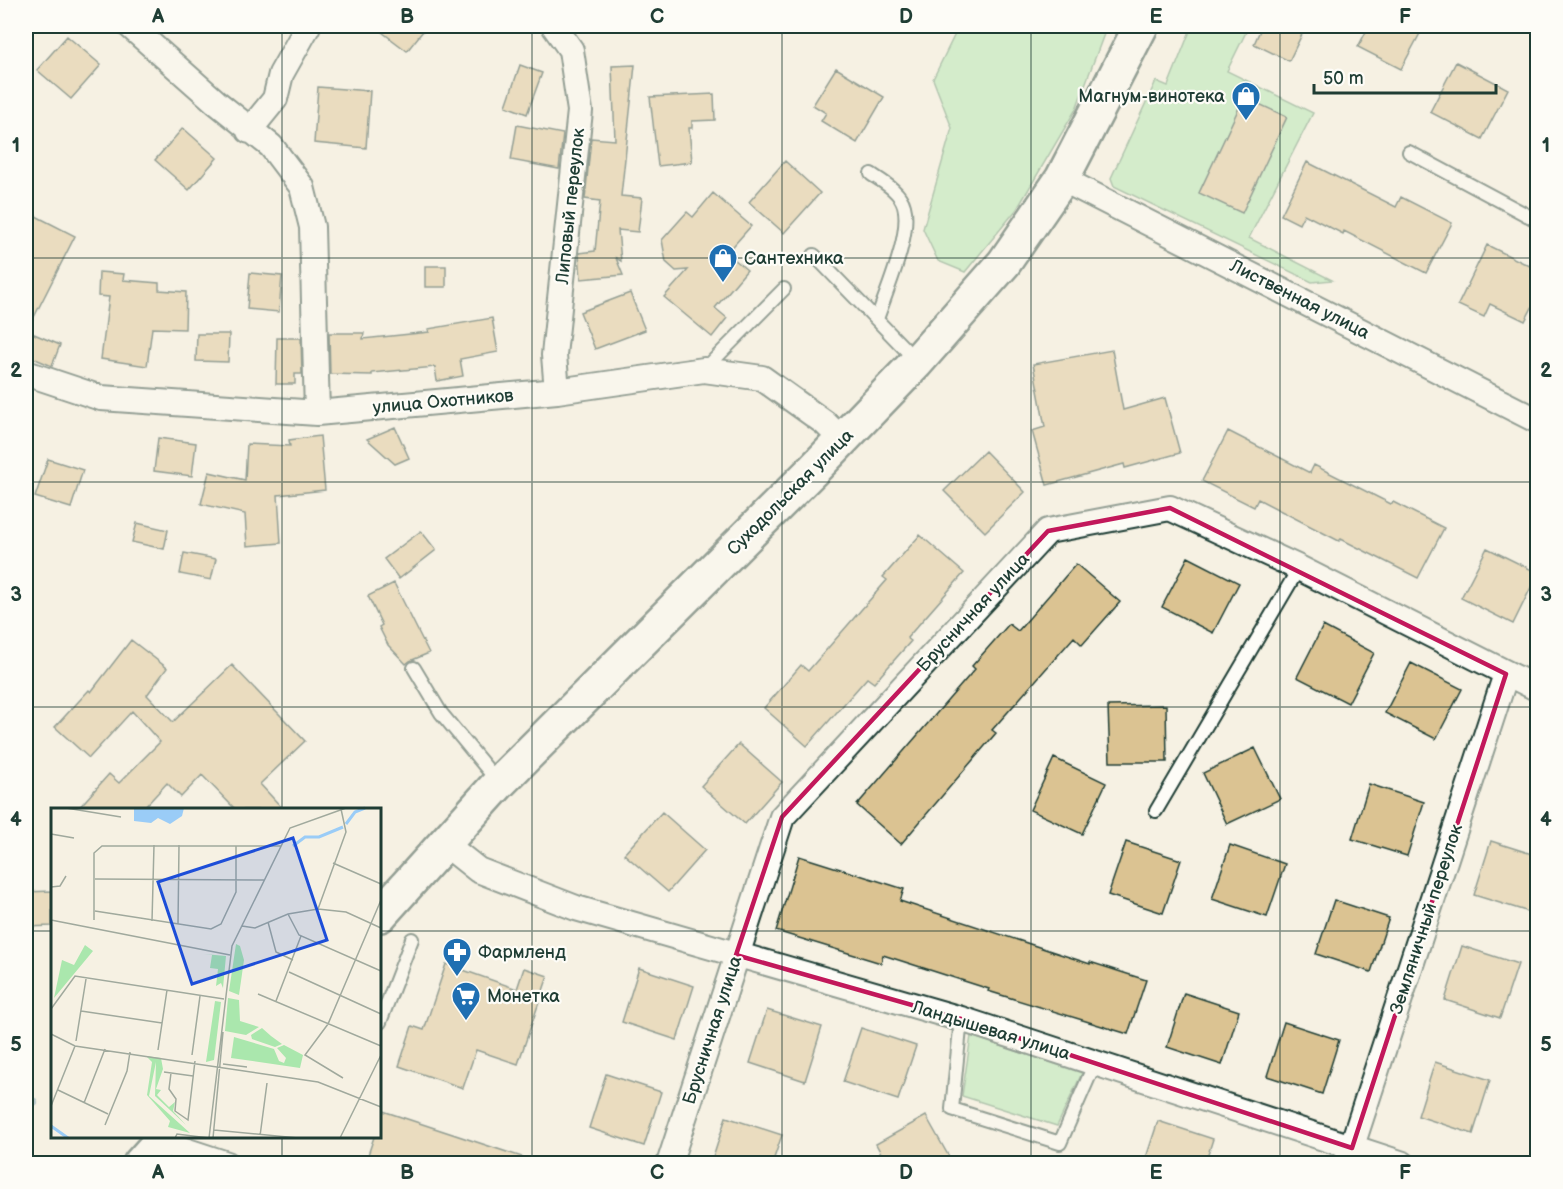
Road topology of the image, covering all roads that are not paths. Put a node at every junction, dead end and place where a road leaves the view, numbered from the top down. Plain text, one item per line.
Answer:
1 (130, 26) edge
2 (308, 26) edge
3 (554, 26) edge
4 (1141, 26) edge
5 (249, 130) junction
6 (1408, 152) dead end
7 (871, 174) dead end
8 (1062, 179) junction
9 (1538, 221) edge
10 (814, 255) dead end
11 (784, 289) dead end
12 (877, 320) junction
13 (916, 363) junction
14 (704, 369) junction
15 (26, 373) edge
16 (557, 391) junction
17 (317, 413) junction
18 (1538, 421) edge
19 (842, 440) junction
20 (1299, 568) junction
21 (414, 668) dead end
22 (1506, 674) junction
23 (1538, 689) edge
24 (499, 783) junction
25 (1156, 811) dead end
26 (444, 843) junction
27 (381, 914) edge
28 (412, 939) dead end
29 (736, 955) junction
30 (381, 1019) edge
31 (960, 1019) junction
32 (1095, 1063) junction
33 (155, 1147) edge
34 (1349, 1156) edge
35 (228, 1164) edge
36 (669, 1164) edge
37 (1403, 1164) edge

1 - 5 street
2 - 5 street
3 - 16 street, Липовый переулок
4 - 8 main road, Суходольская улица
5 - 17 street
6 - 9 lane
7 - 12 lane
8 - 13 main road, Суходольская улица
8 - 18 street, Лиственная улица
10 - 12 lane
11 - 14 lane
12 - 13 lane
13 - 19 main road, Суходольская улица
14 - 16 street, улица Охотников
14 - 19 street, улица Охотников
15 - 17 street, улица Охотников
16 - 17 street, улица Охотников
19 - 24 main road, Суходольская улица
20 - 22 street, Брусничная улица
20 - 25 lane
20 - 29 street, Брусничная улица
21 - 24 lane
22 - 23 street, Брусничная улица
22 - 34 street, Земляничный переулок
24 - 26 main road, Суходольская улица
26 - 27 main road, Суходольская улица
26 - 29 street, Ландышевая улица
28 - 30 lane
29 - 31 street, Ландышевая улица
29 - 36 street, Брусничная улица
31 - 32 street, Ландышевая улица
31 - 32 lane
32 - 34 street, Ландышевая улица
33 - 35 street
34 - 37 street, Ландышевая улица

